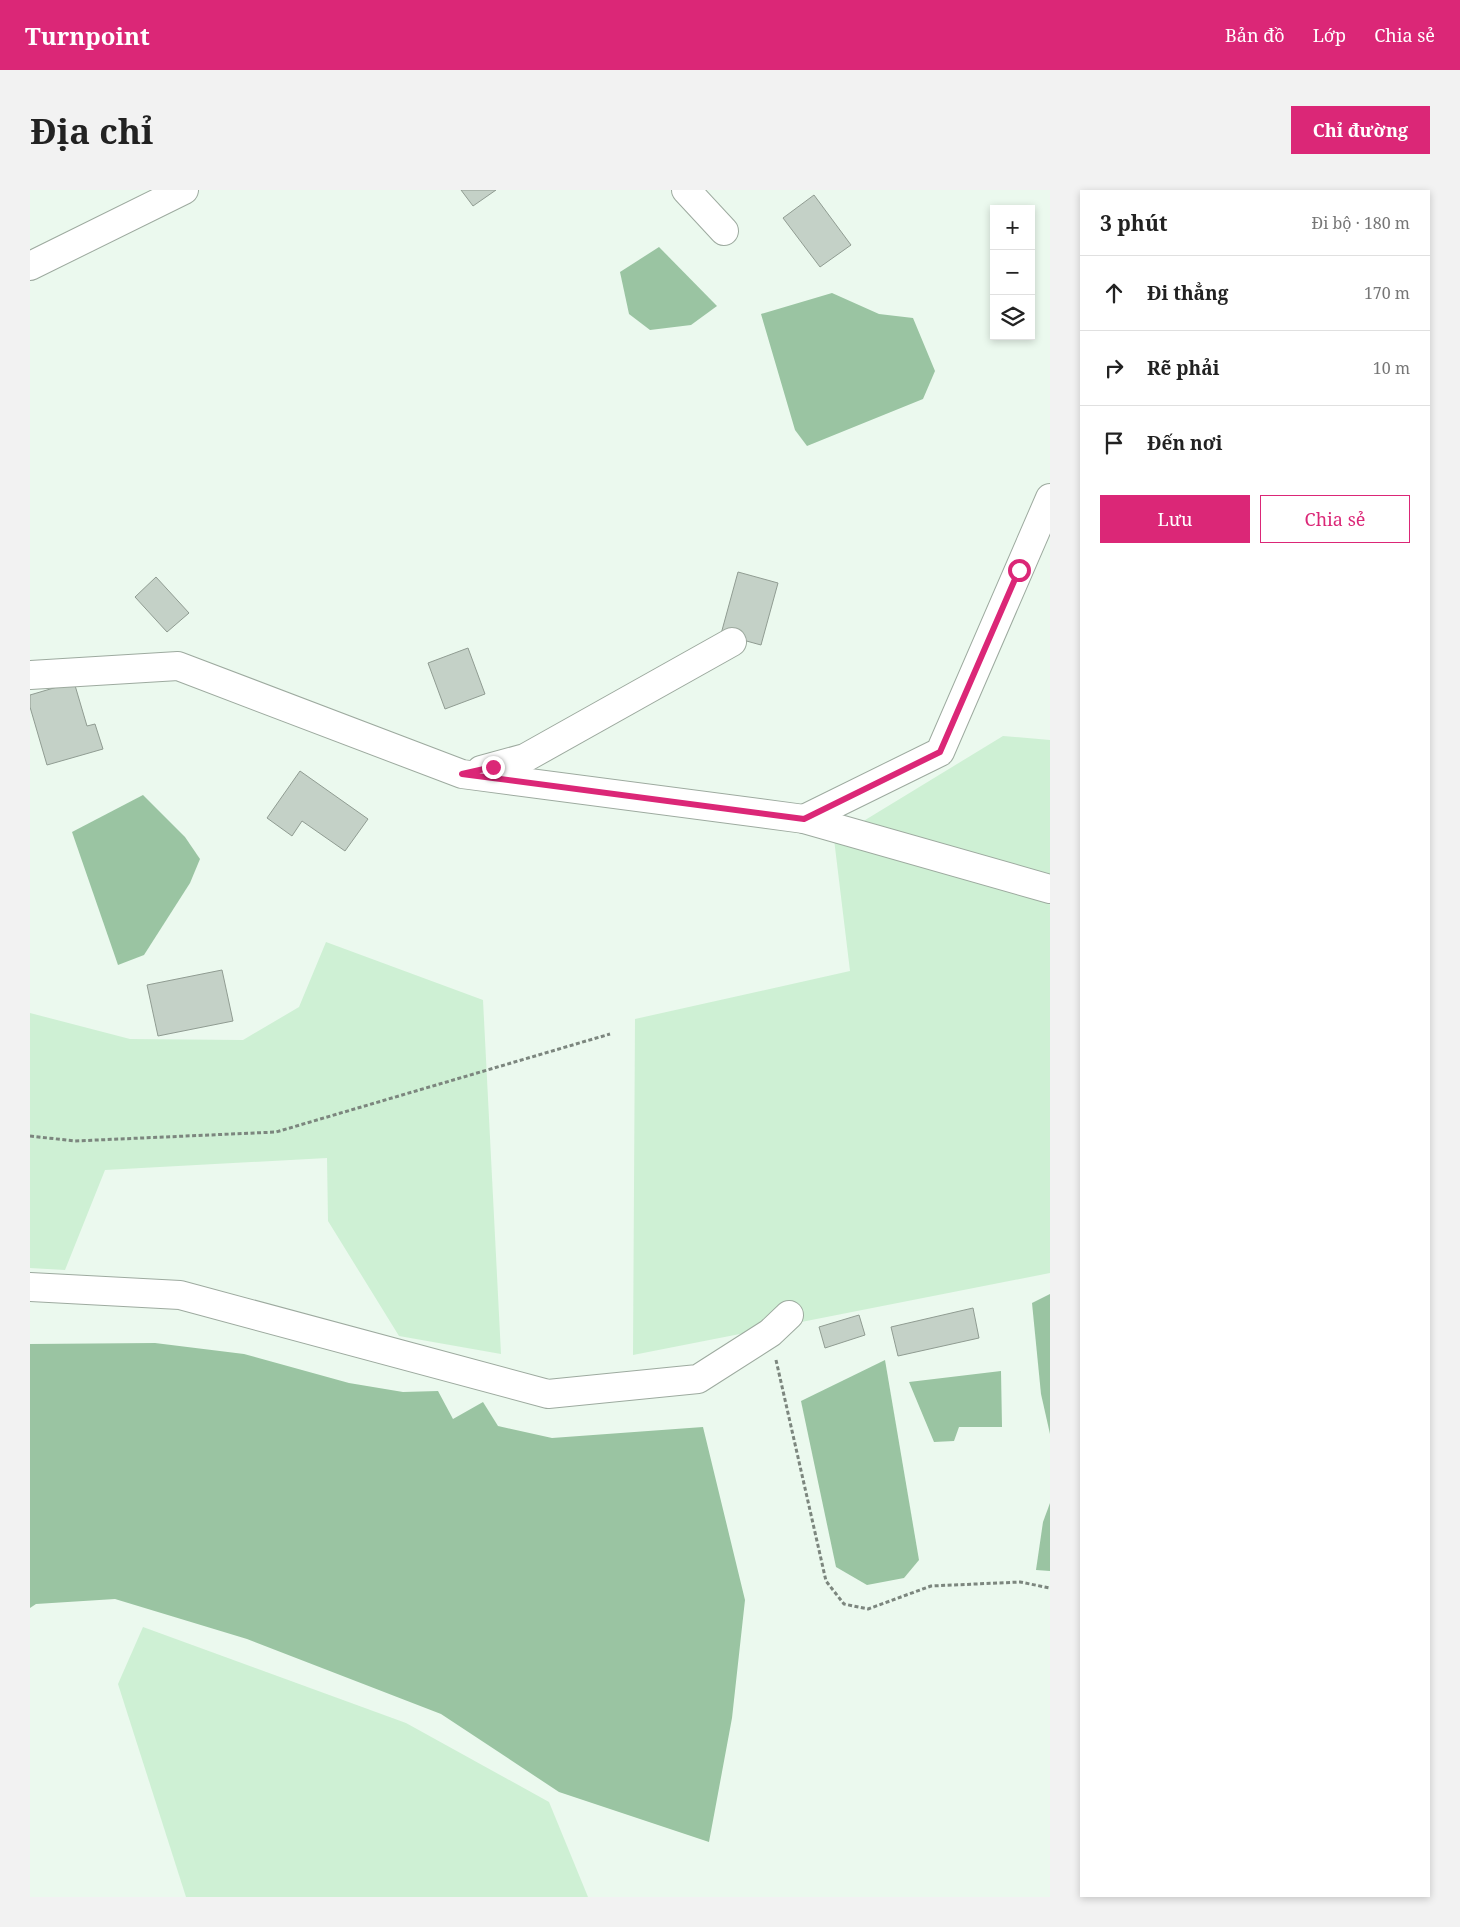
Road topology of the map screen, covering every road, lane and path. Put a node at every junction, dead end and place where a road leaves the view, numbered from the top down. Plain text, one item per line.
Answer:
1 (184, 190) edge
2 (686, 190) edge
3 (724, 231) dead end
4 (30, 266) edge
5 (1050, 498) edge
6 (732, 642) dead end
7 (30, 675) edge
8 (462, 774) junction
9 (804, 819) junction
10 (1050, 889) edge
11 (610, 1034) dead end
12 (30, 1136) edge
13 (30, 1286) edge
14 (780, 1324) joint
15 (1050, 1588) edge

1 - 4 street
2 - 3 street
5 - 9 street
6 - 8 street
7 - 8 street
8 - 9 street
9 - 10 street
11 - 12 path
13 - 14 street
14 - 15 path

